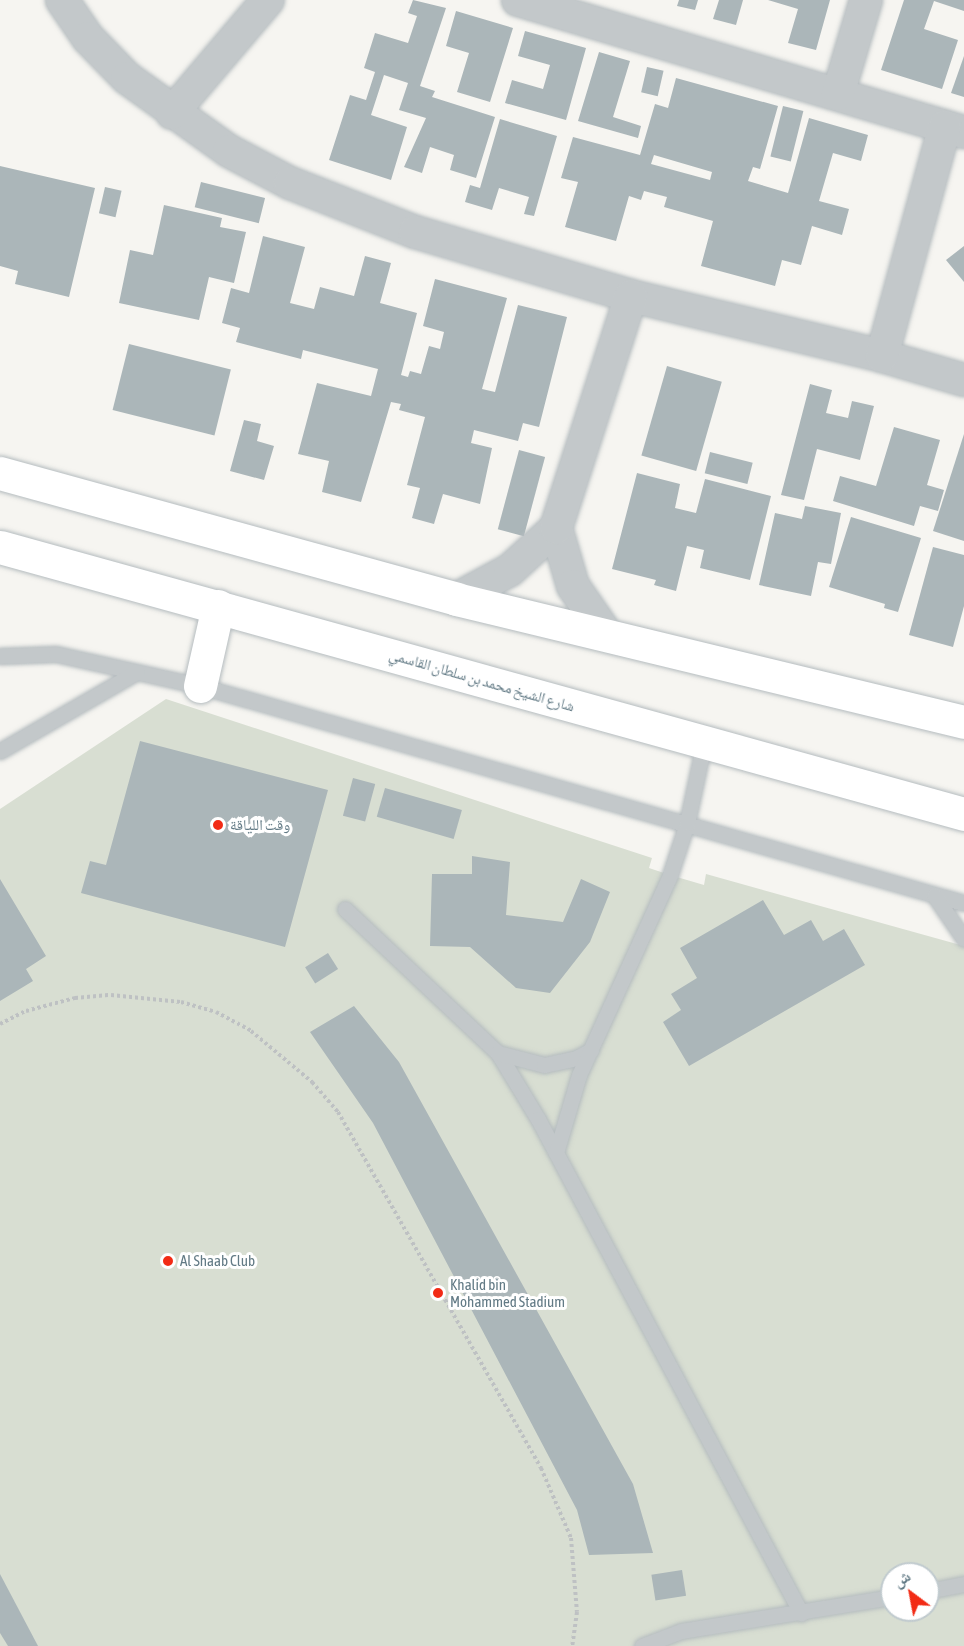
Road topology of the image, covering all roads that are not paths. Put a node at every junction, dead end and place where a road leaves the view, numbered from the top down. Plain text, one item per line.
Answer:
1 (62, 0) edge
2 (268, 0) edge
3 (518, 0) edge
4 (866, 0) edge
5 (838, 94) junction
6 (172, 113) junction
7 (955, 129) edge
8 (631, 296) junction
9 (882, 356) junction
10 (964, 380) edge
11 (0, 473) edge
12 (556, 528) junction
13 (0, 547) edge
14 (0, 555) edge
15 (33, 556) junction
16 (456, 598) junction
17 (218, 606) junction
18 (607, 635) junction
19 (0, 656) edge
20 (137, 672) junction
21 (200, 686) junction
22 (964, 723) edge
23 (704, 742) junction
24 (0, 751) edge
25 (964, 814) edge
26 (687, 823) junction
27 (934, 895) junction
28 (964, 903) edge
29 (345, 909) dead end
30 (964, 939) edge
31 (591, 1050) junction
32 (498, 1053) junction
33 (556, 1153) junction
34 (964, 1584) edge
35 (940, 1589) edge
36 (880, 1599) edge
37 (801, 1613) junction
38 (642, 1646) edge

1 - 6 street
2 - 6 street
3 - 5 street
4 - 5 street
5 - 7 street
6 - 8 street
7 - 9 street
8 - 9 street
8 - 12 street
9 - 10 street
11 - 16 main road
12 - 16 street
12 - 18 street
13 - 15 main road, شارع الشيخ محمد بن سلطان القاسمي
14 - 15 lane
15 - 17 main road, شارع الشيخ محمد بن سلطان القاسمي
16 - 18 main road
17 - 21 main road
17 - 23 main road, شارع الشيخ محمد بن سلطان القاسمي
18 - 22 main road
19 - 20 lane
20 - 21 lane
20 - 24 lane
21 - 26 lane
23 - 25 main road, شارع الشيخ محمد بن سلطان القاسمي
23 - 26 lane
26 - 27 lane
26 - 31 lane
27 - 28 lane
27 - 30 lane
29 - 32 lane
31 - 32 lane
31 - 33 lane
32 - 33 lane
33 - 37 lane
34 - 35 lane
36 - 37 lane
37 - 38 lane

